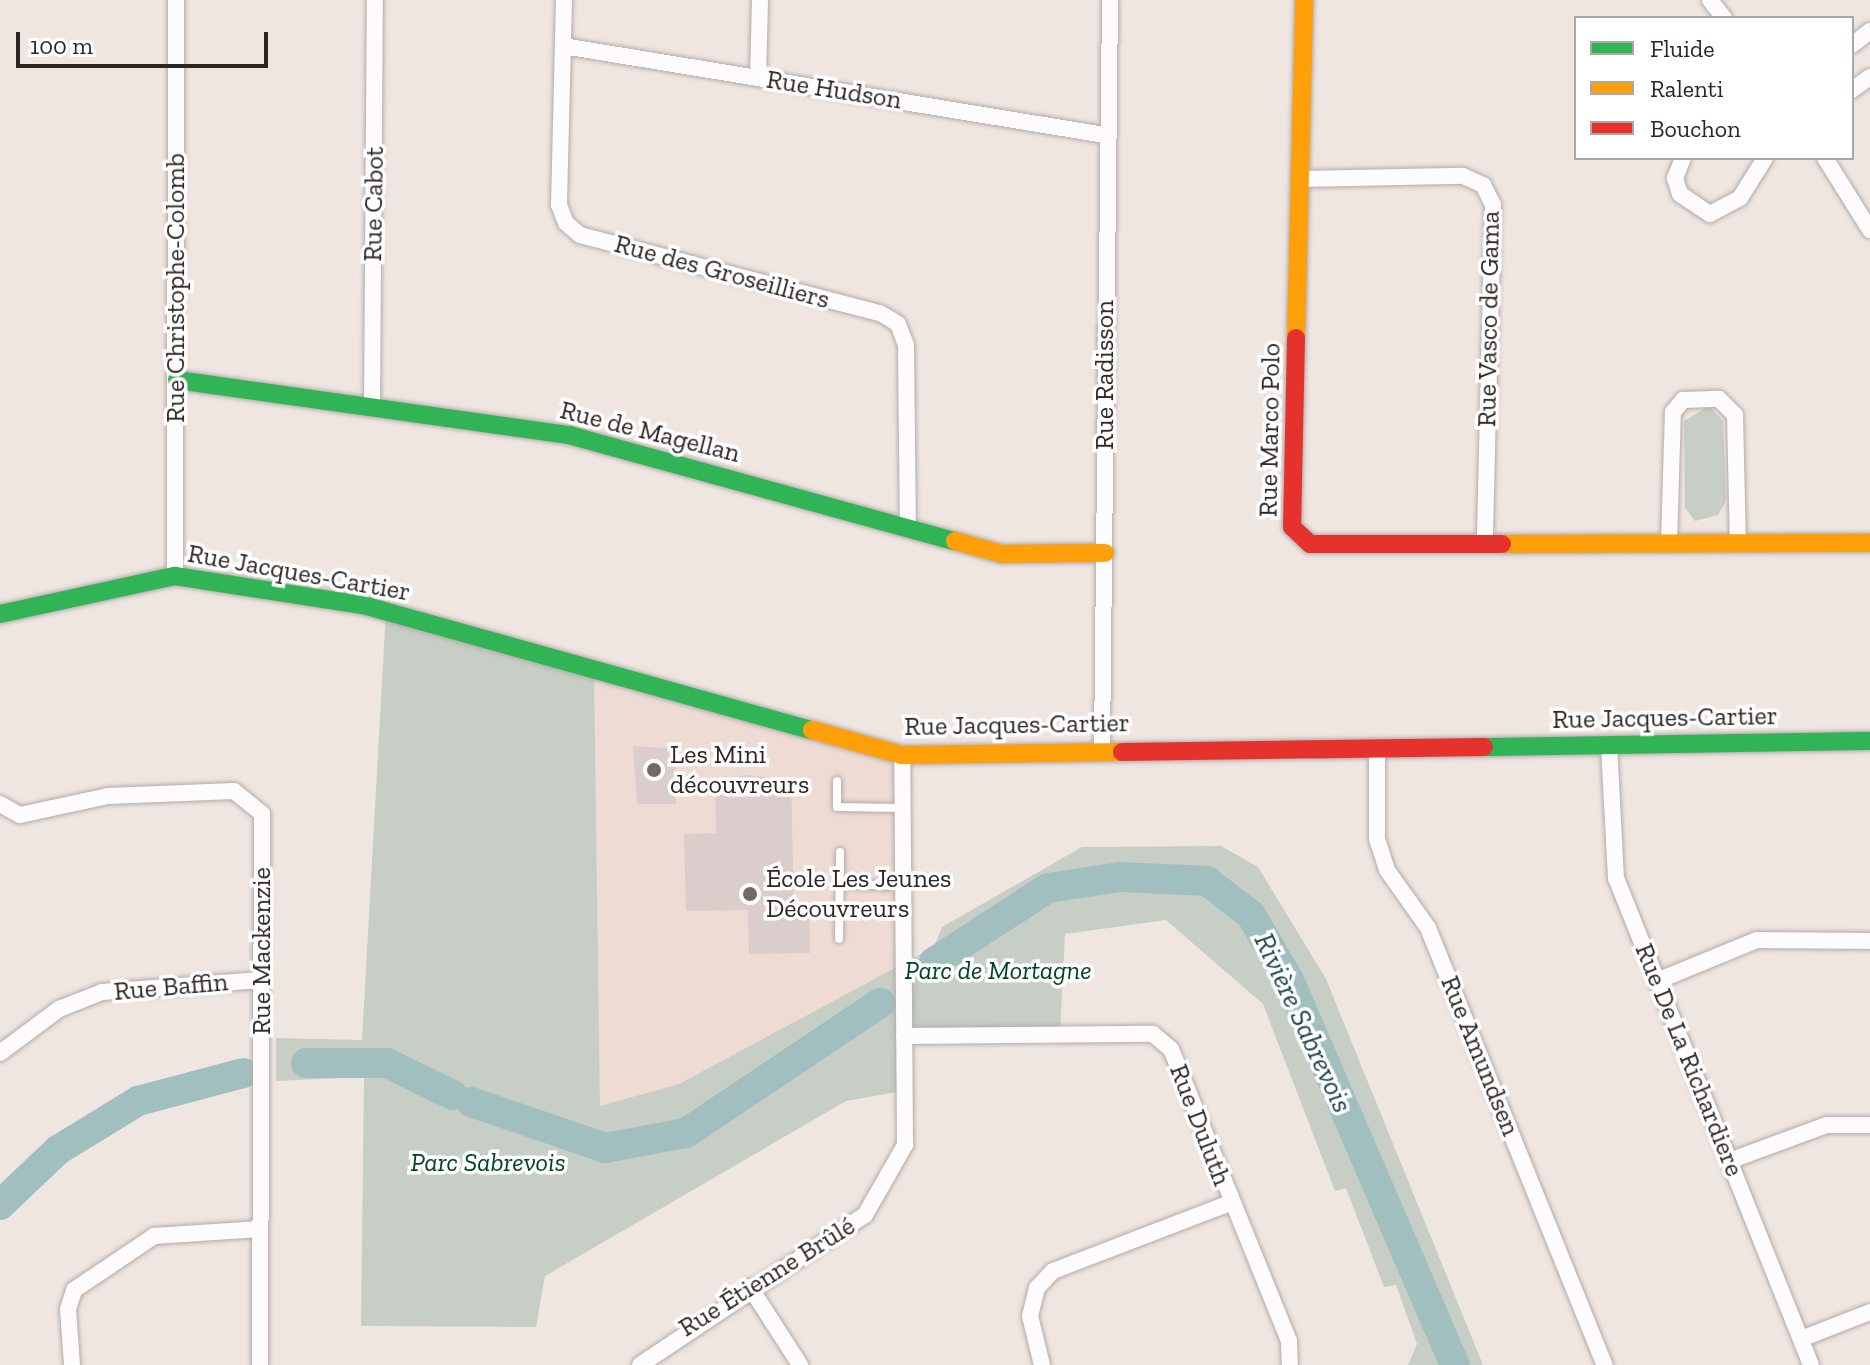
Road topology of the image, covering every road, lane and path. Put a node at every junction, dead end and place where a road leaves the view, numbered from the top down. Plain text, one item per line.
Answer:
1 (176, 0) edge
2 (375, 0) edge
3 (564, 0) edge
4 (760, 0) edge
5 (1110, 0) edge
6 (1304, 0) edge
7 (1710, 0) edge
8 (1722, 16) edge
9 (1870, 31) edge
10 (1854, 43) edge
11 (563, 46) junction
12 (758, 78) junction
13 (1105, 135) junction
14 (1682, 160) edge
15 (1764, 160) edge
16 (1826, 160) edge
17 (1300, 179) junction
18 (1870, 230) edge
19 (177, 380) junction
20 (372, 407) junction
21 (908, 528) junction
22 (1870, 543) edge
23 (1485, 544) junction
24 (1669, 544) junction
25 (1738, 544) junction
26 (1105, 553) junction
27 (175, 576) junction
28 (0, 614) edge
29 (1870, 741) edge
30 (1609, 745) junction
31 (1377, 748) junction
32 (1102, 750) junction
33 (902, 755) junction
34 (837, 781) dead end
35 (0, 804) edge
36 (900, 808) junction
37 (840, 852) dead end
38 (840, 884) junction
39 (902, 886) junction
40 (839, 939) dead end
41 (1870, 941) edge
42 (263, 980) junction
43 (1657, 981) junction
44 (904, 1036) junction
45 (0, 1053) edge
46 (1870, 1125) edge
47 (1729, 1161) junction
48 (1230, 1203) junction
49 (260, 1229) junction
50 (750, 1287) junction
51 (1870, 1312) edge
52 (1801, 1339) junction
53 (72, 1365) edge
54 (260, 1365) edge
55 (640, 1365) edge
56 (800, 1365) edge
57 (1042, 1365) edge
58 (1290, 1365) edge
59 (1605, 1365) edge
60 (1811, 1365) edge

1 - 19 street, Rue Christophe-Colomb
2 - 20 street, Rue Cabot
3 - 11 street, Rue des Groseilliers
4 - 12 street
5 - 13 street, Rue Radisson
6 - 17 street, Rue Marco Polo
7 - 8 street
9 - 10 street
11 - 12 street, Rue Hudson
11 - 21 street, Rue des Groseilliers
12 - 13 street, Rue Hudson
13 - 26 street, Rue Radisson
14 - 15 street
16 - 18 street
17 - 23 street, Rue Vasco de Gama
17 - 23 street, Rue Marco Polo
19 - 20 street, Rue de Magellan
19 - 27 street, Rue Christophe-Colomb
20 - 21 street, Rue de Magellan
21 - 26 street, Rue de Magellan
22 - 25 street, Rue Marco Polo
23 - 24 street, Rue Marco Polo
24 - 25 street, Rue Marco Polo
24 - 25 street
26 - 32 street, Rue Radisson
27 - 28 street, Rue Jacques-Cartier
27 - 33 street, Rue Jacques-Cartier
29 - 30 street, Rue Jacques-Cartier
30 - 31 street, Rue Jacques-Cartier
30 - 43 street, Rue De La Richardiere
31 - 32 street, Rue Jacques-Cartier
31 - 59 street, Rue Amundsen
32 - 33 street, Rue Jacques-Cartier
33 - 36 street, Rue Étienne Brûlé
34 - 36 lane
35 - 42 street, Rue Mackenzie
36 - 39 street, Rue Étienne Brûlé
37 - 38 lane
38 - 39 lane
38 - 40 lane
39 - 44 street, Rue Étienne Brûlé
41 - 43 street
42 - 45 street, Rue Baffin
42 - 49 street, Rue Mackenzie
43 - 47 street, Rue De La Richardiere
44 - 48 street, Rue Duluth
44 - 50 street, Rue Étienne Brûlé
46 - 47 street
47 - 52 street, Rue De La Richardiere
48 - 57 street
48 - 58 street, Rue Duluth
49 - 53 street
49 - 54 street, Rue Mackenzie
50 - 55 street, Rue Étienne Brûlé
50 - 56 street
51 - 52 street
52 - 60 street, Rue De La Richardiere

